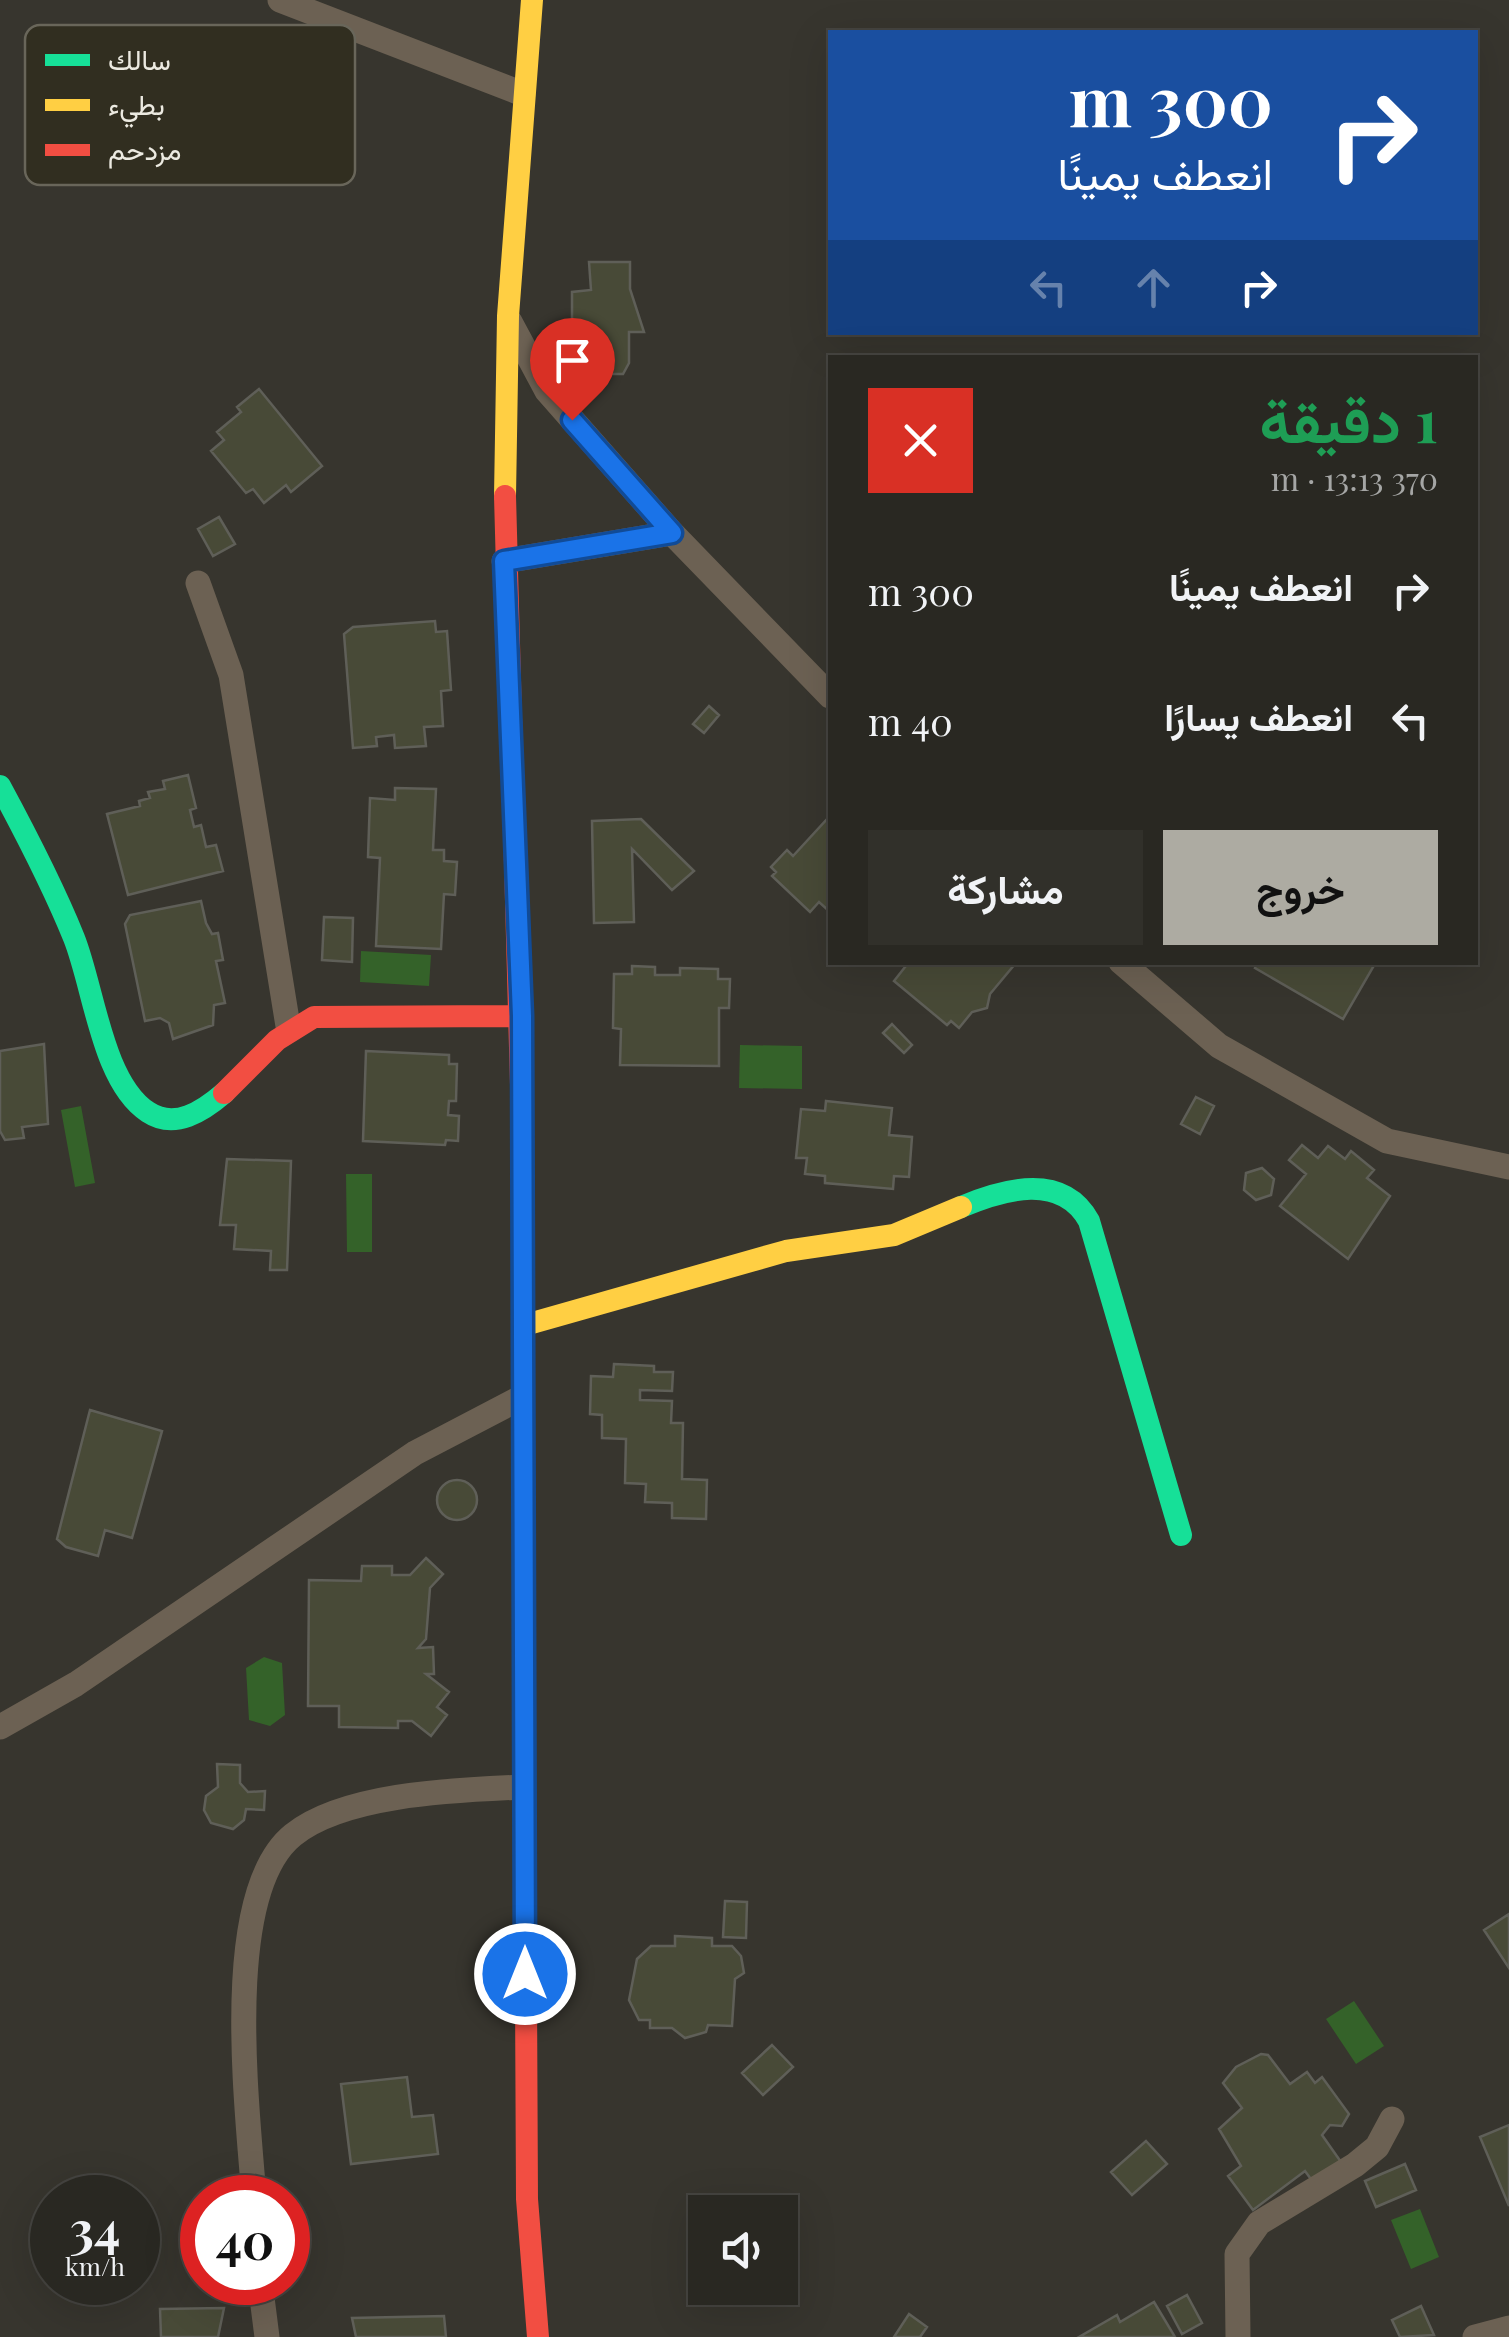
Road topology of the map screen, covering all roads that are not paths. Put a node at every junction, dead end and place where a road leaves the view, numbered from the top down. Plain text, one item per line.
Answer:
1 (280, 0) edge
2 (532, 0) edge
3 (345, 25) edge
4 (355, 29) edge
5 (523, 94) junction
6 (508, 316) junction
7 (672, 533) junction
8 (504, 561) junction
9 (198, 584) dead end
10 (828, 694) edge
11 (0, 786) edge
12 (1124, 965) edge
13 (522, 1016) junction
14 (288, 1026) junction
15 (1509, 1167) edge
16 (525, 1325) junction
17 (522, 1397) junction
18 (1181, 1535) dead end
19 (0, 1727) edge
20 (523, 1788) junction
21 (1392, 2119) dead end
22 (253, 2175) edge
23 (263, 2305) edge
24 (1509, 2328) edge
25 (267, 2337) edge
26 (538, 2337) edge
27 (1238, 2337) edge
28 (1475, 2337) edge

1 - 3 street
2 - 5 street
4 - 5 street
5 - 6 street
6 - 7 street
6 - 8 street
7 - 8 street
7 - 10 street
8 - 13 street
9 - 14 street
11 - 14 street
12 - 15 street
13 - 14 street
13 - 16 street
16 - 17 street
16 - 18 street
17 - 19 street
17 - 20 street
20 - 22 street
20 - 26 street
21 - 27 street
23 - 25 street
24 - 28 street

